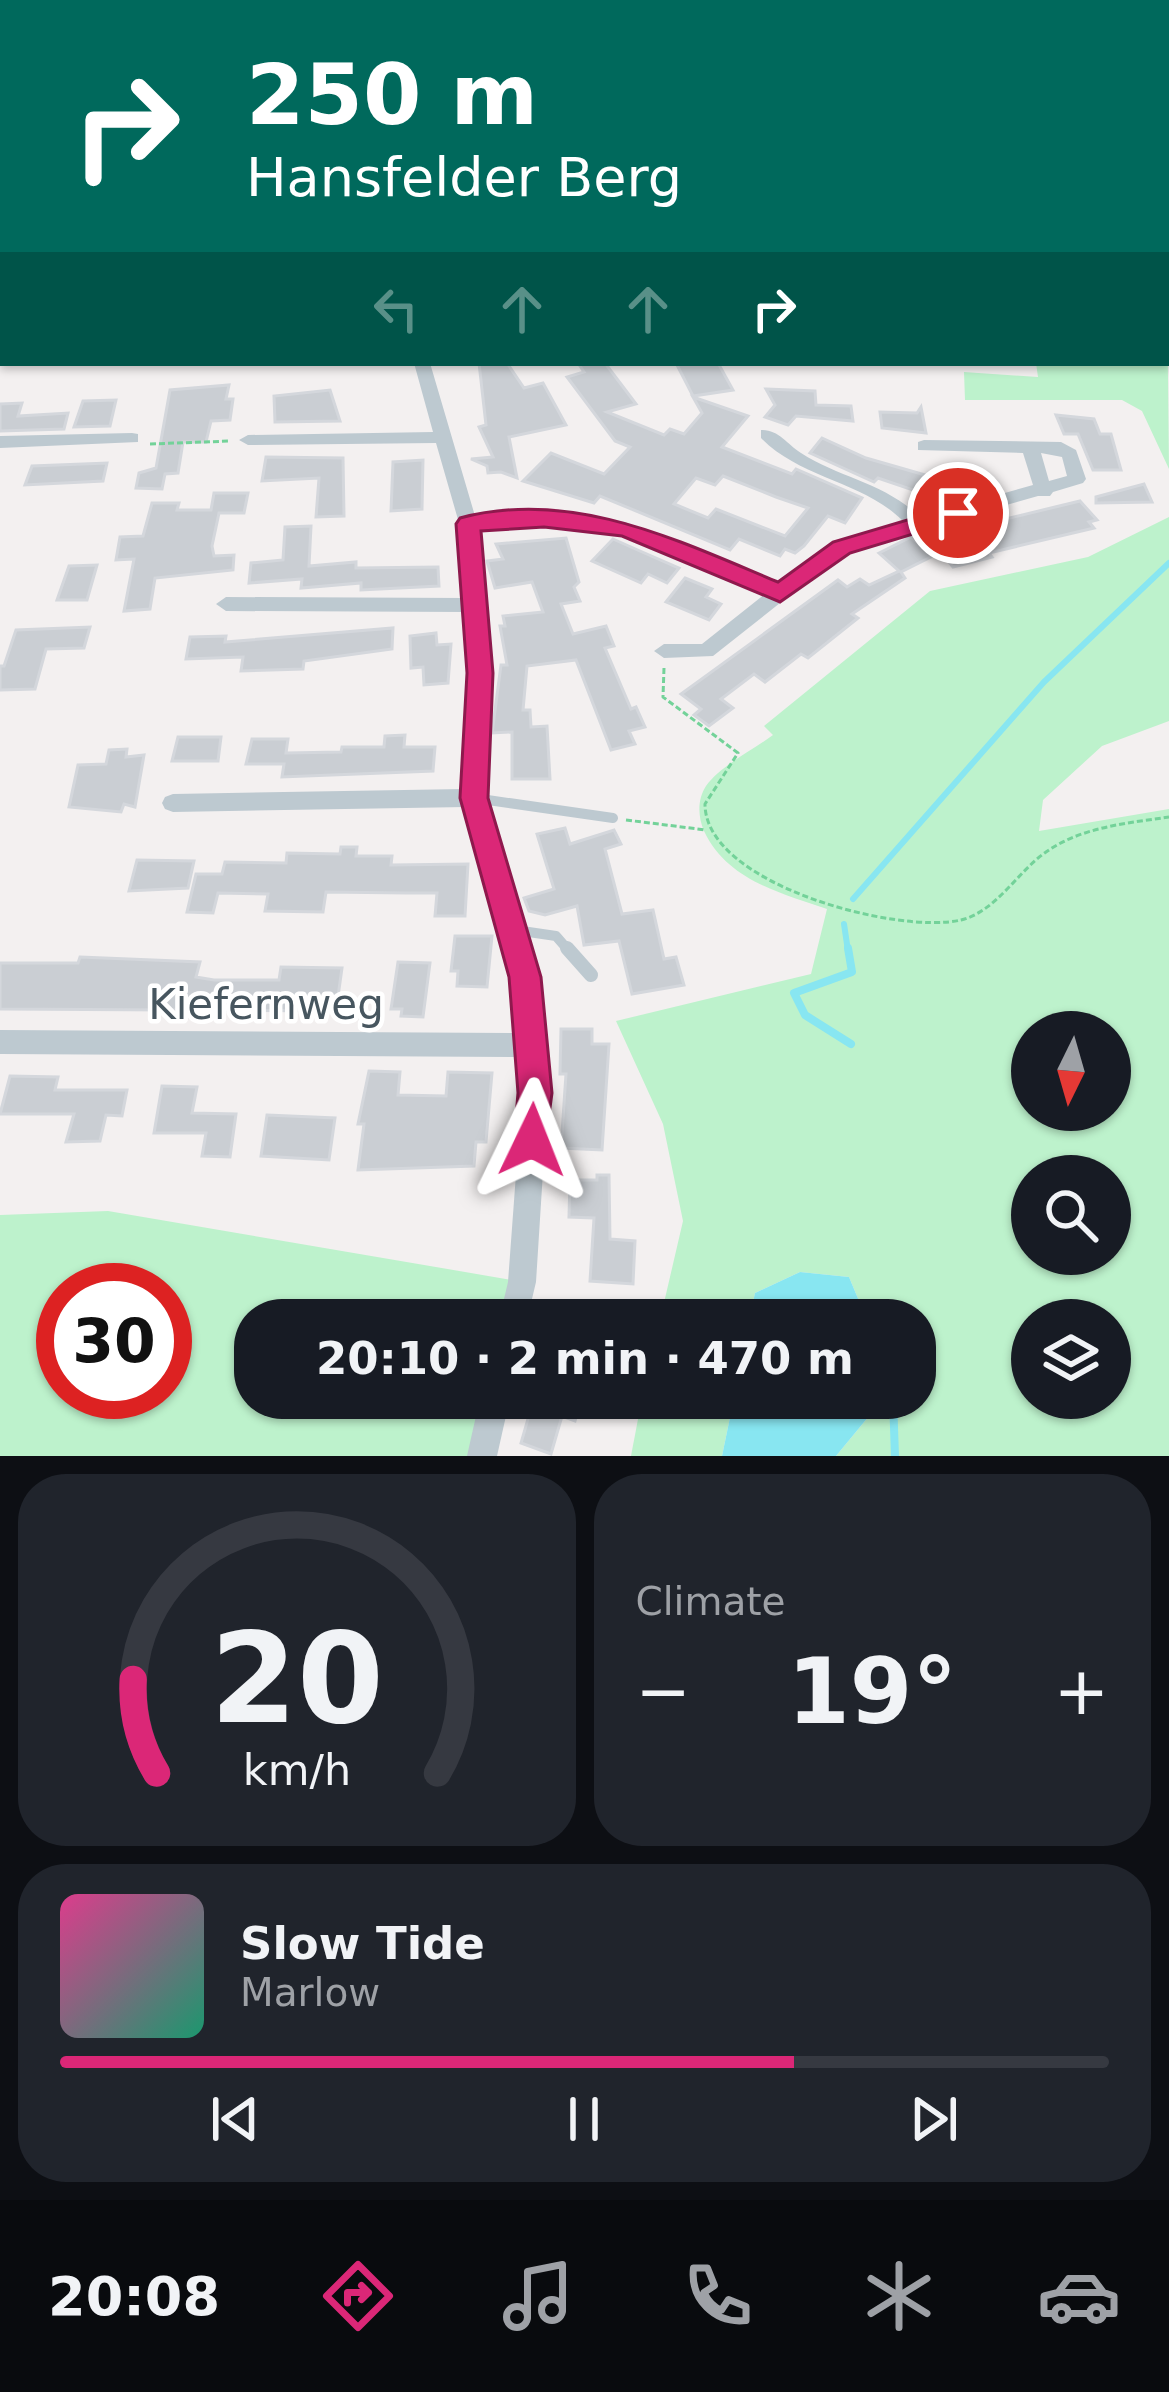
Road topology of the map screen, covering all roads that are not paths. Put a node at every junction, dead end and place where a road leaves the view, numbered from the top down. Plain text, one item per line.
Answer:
1 (423, 366) edge
2 (767, 434) dead end
3 (444, 437) junction
4 (132, 438) road end
5 (248, 440) road end
6 (0, 442) edge
7 (924, 446) dead end
8 (1030, 446) junction
9 (1044, 492) junction
10 (915, 523) junction
11 (468, 524) junction
12 (780, 593) junction
13 (226, 604) dead end
14 (477, 605) junction
15 (664, 651) road end
16 (474, 798) junction
17 (173, 803) dead end
18 (613, 818) road end
19 (515, 930) junction
20 (591, 975) dead end
21 (0, 1042) edge
22 (531, 1045) junction
23 (518, 1299) edge
24 (490, 1419) edge
25 (482, 1456) edge

1 - 3 street
2 - 10 street
3 - 5 street
3 - 11 street
4 - 6 street
7 - 8 street
8 - 9 street
8 - 9 street
9 - 10 street
10 - 12 street
11 - 12 street
11 - 14 street
12 - 15 street
13 - 14 street
14 - 16 street
16 - 17 street
16 - 18 lane
16 - 19 street
19 - 20 lane
19 - 22 street
21 - 22 street, Kiefernweg
22 - 23 street
24 - 25 street

